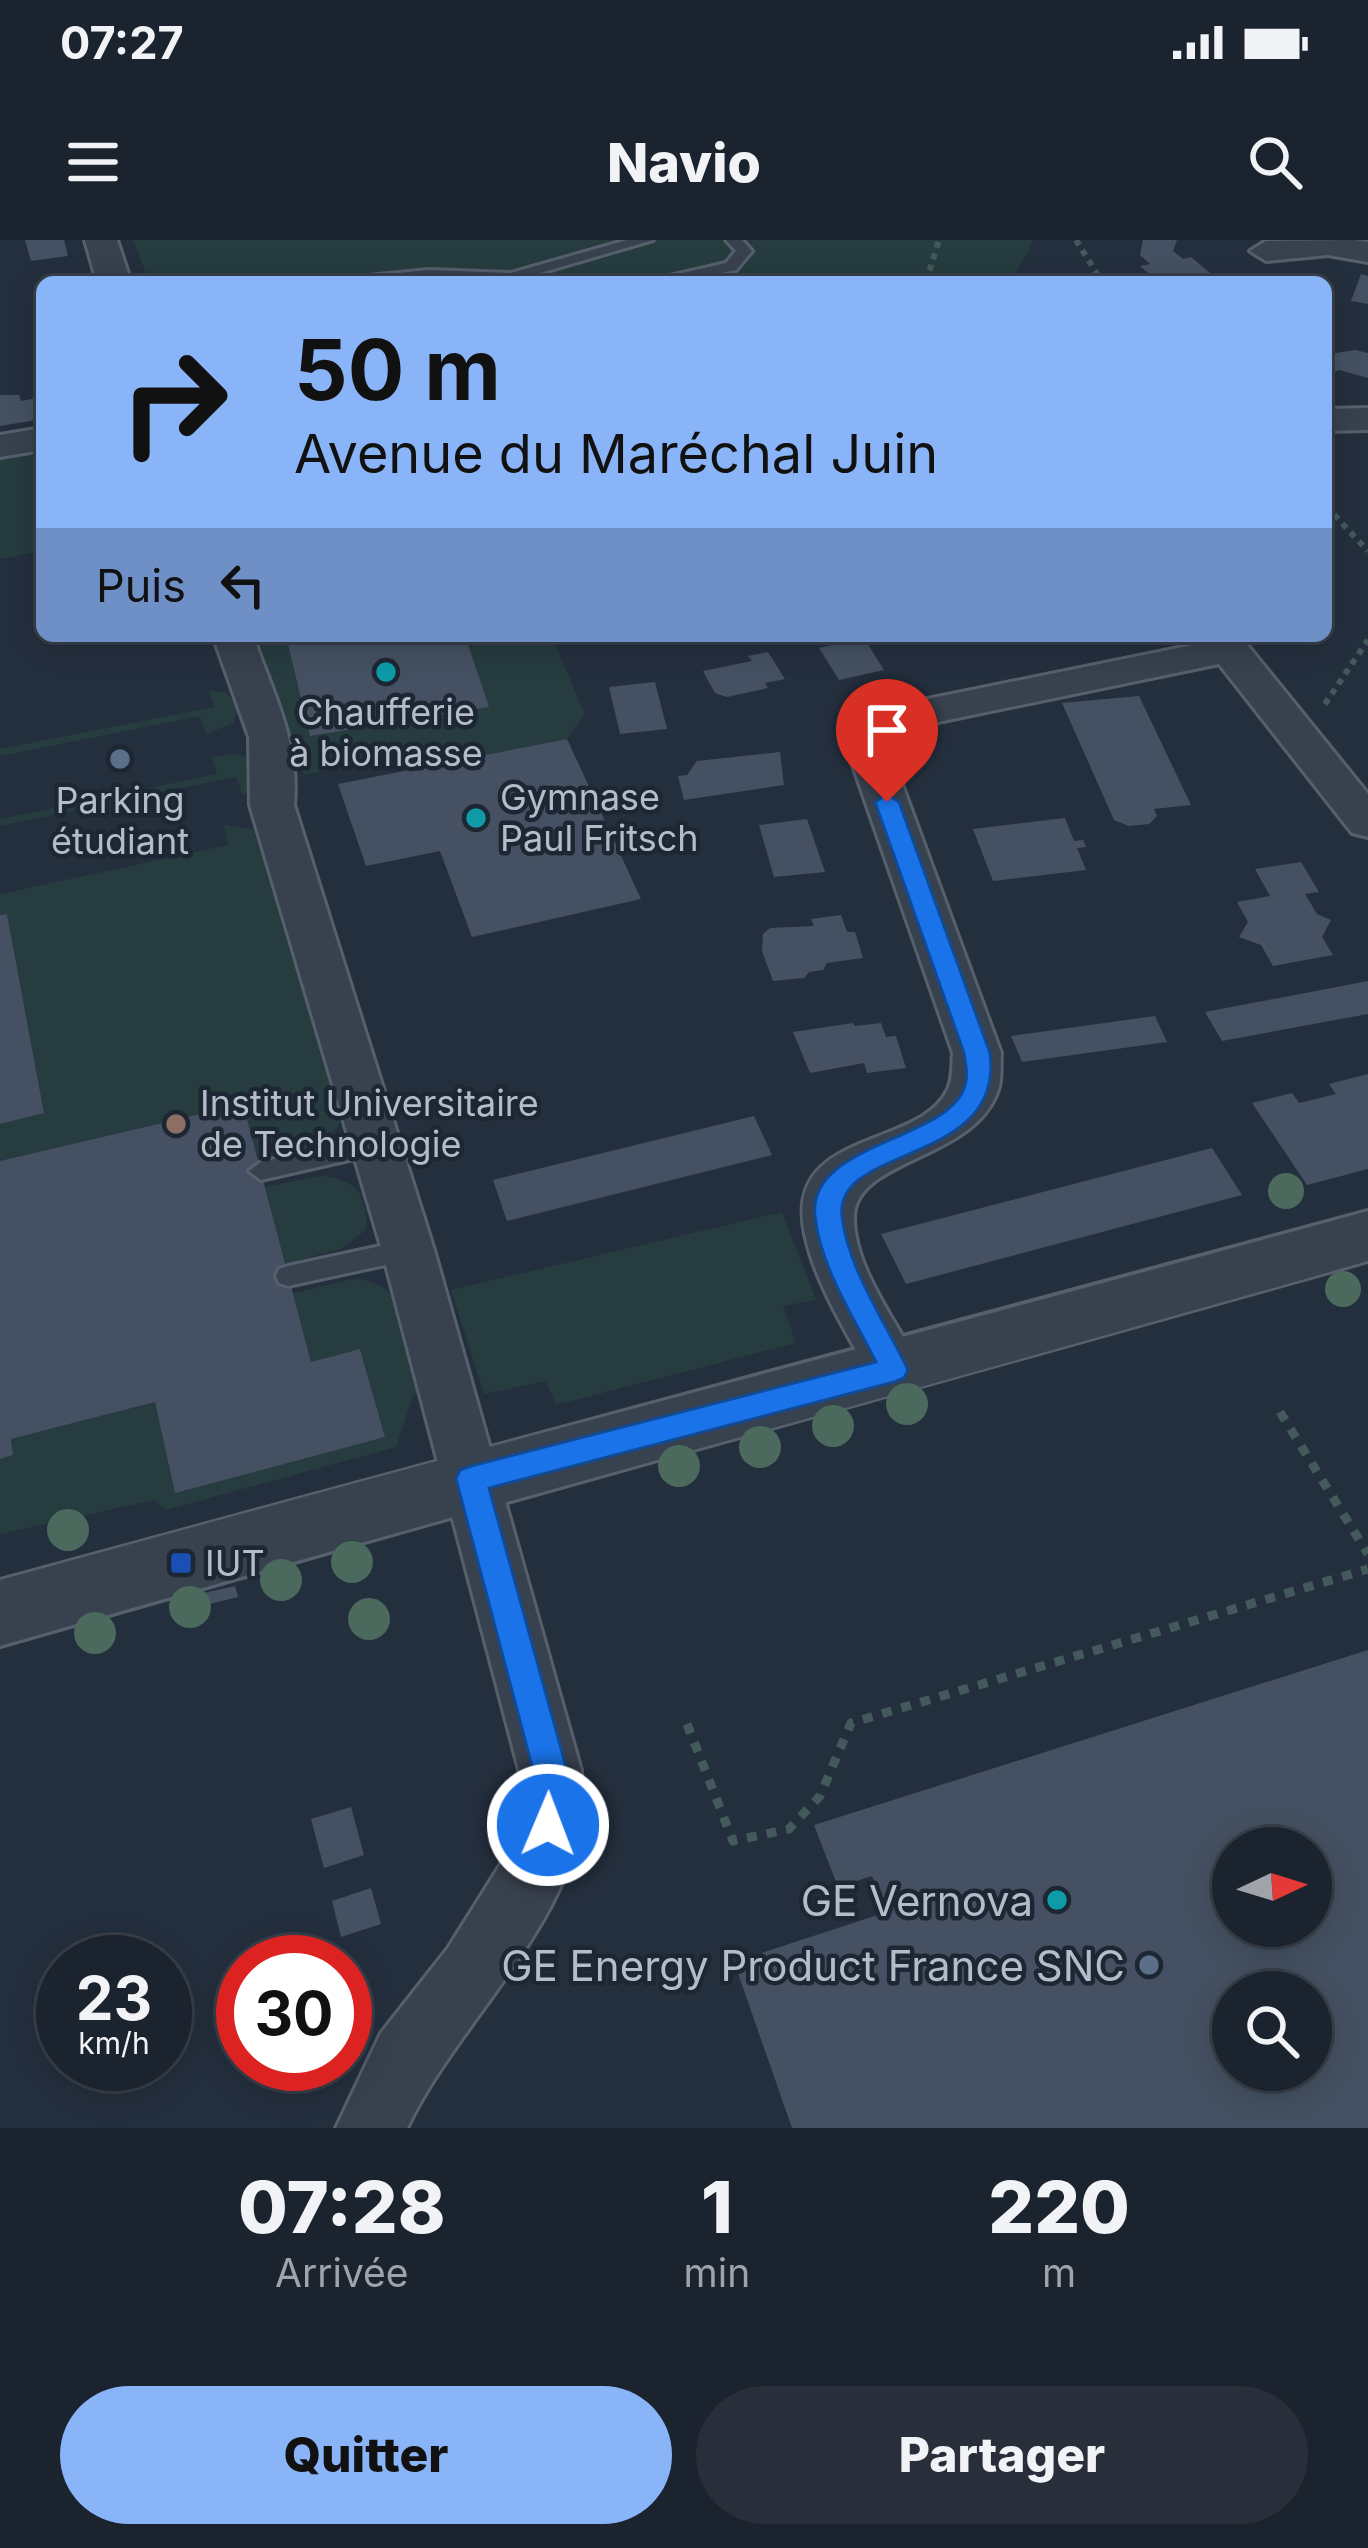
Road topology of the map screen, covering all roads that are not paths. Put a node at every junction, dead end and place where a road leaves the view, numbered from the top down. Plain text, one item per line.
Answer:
1 (101, 240) edge
2 (646, 240) edge
3 (734, 240) edge
4 (1266, 251) dead end
5 (1368, 252) edge
6 (112, 276) edge
7 (396, 276) edge
8 (481, 276) edge
9 (507, 276) edge
10 (684, 276) edge
11 (1368, 418) edge
12 (1332, 420) edge
13 (36, 440) edge
14 (0, 446) edge
15 (235, 642) edge
16 (1224, 643) edge
17 (1368, 823) edge
18 (376, 1146) junction
19 (261, 1171) dead end
20 (1368, 1237) edge
21 (408, 1250) junction
22 (288, 1276) dead end
23 (894, 1370) junction
24 (471, 1479) junction
25 (0, 1613) edge
26 (371, 2128) edge

1 - 6 street
2 - 9 lane
3 - 10 lane
4 - 5 street
7 - 8 lane
11 - 12 street
13 - 14 street
15 - 18 street
16 - 17 street
16 - 23 street
18 - 19 lane
18 - 21 street
20 - 23 street
21 - 22 lane
21 - 24 street
23 - 24 street
24 - 25 street
24 - 26 street

